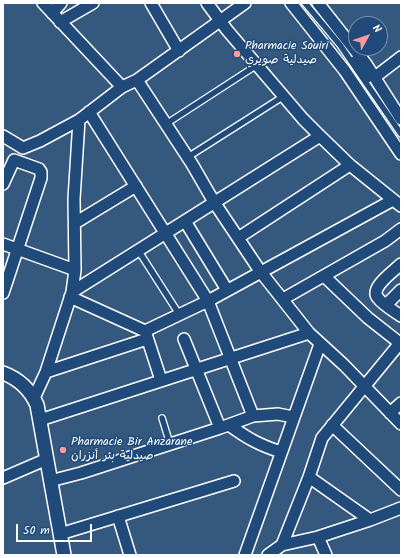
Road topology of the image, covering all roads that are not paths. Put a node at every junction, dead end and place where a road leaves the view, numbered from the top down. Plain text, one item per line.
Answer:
1 (43, 3) edge
2 (61, 3) edge
3 (93, 3) edge
4 (151, 3) edge
5 (207, 3) edge
6 (246, 3) edge
7 (290, 3) edge
8 (305, 3) edge
9 (309, 3) edge
10 (318, 3) edge
11 (52, 13) junction
12 (60, 22) junction
13 (220, 22) junction
14 (179, 51) junction
15 (401, 57) edge
16 (257, 65) junction
17 (375, 77) junction
18 (137, 80) junction
19 (122, 87) junction
20 (284, 96) junction
21 (89, 112) junction
22 (401, 119) edge
23 (79, 120) junction
24 (166, 124) junction
25 (401, 131) edge
26 (401, 134) edge
27 (3, 136) edge
28 (320, 136) junction
29 (23, 148) junction
30 (401, 154) edge
31 (188, 158) junction
32 (14, 160) junction
33 (350, 165) junction
34 (3, 184) edge
35 (136, 186) junction
36 (214, 202) junction
37 (397, 203) edge
38 (185, 221) junction
39 (75, 223) junction
40 (401, 229) edge
41 (166, 233) junction
42 (238, 238) junction
43 (3, 244) edge
44 (17, 249) junction
45 (138, 250) junction
46 (401, 264) edge
47 (75, 270) junction
48 (260, 271) junction
49 (324, 276) junction
50 (227, 290) junction
51 (401, 290) edge
52 (3, 293) edge
53 (71, 294) junction
54 (283, 299) junction
55 (208, 301) junction
56 (386, 305) junction
57 (179, 314) junction
58 (401, 315) edge
59 (309, 333) junction
60 (146, 335) junction
61 (184, 339) dead end
62 (320, 344) junction
63 (400, 344) edge
64 (230, 359) junction
65 (196, 370) junction
66 (46, 372) junction
67 (3, 373) edge
68 (161, 380) junction
69 (365, 386) junction
70 (34, 398) junction
71 (401, 403) edge
72 (390, 413) junction
73 (252, 416) junction
74 (162, 418) dead end
75 (293, 418) junction
76 (40, 420) junction
77 (401, 424) edge
78 (332, 425) junction
79 (224, 427) junction
80 (170, 444) junction
81 (281, 452) junction
82 (47, 459) junction
83 (309, 477) junction
84 (3, 478) edge
85 (50, 481) junction
86 (234, 481) dead end
87 (401, 490) edge
88 (401, 508) edge
89 (118, 516) junction
90 (370, 520) junction
91 (60, 534) junction
92 (318, 537) junction
93 (282, 545) junction
94 (61, 554) edge
95 (248, 554) edge
96 (130, 555) edge
97 (268, 555) edge
98 (326, 555) edge

1 - 11 street
2 - 11 street
3 - 12 street
4 - 14 street
5 - 13 street
6 - 13 street
7 - 30 street
8 - 26 lane
9 - 25 lane
10 - 17 street
11 - 12 street
12 - 19 street
13 - 14 street
13 - 16 street
14 - 18 street
15 - 17 street
16 - 20 street
16 - 24 lane
17 - 22 street
18 - 19 street
18 - 24 street
19 - 21 street
20 - 28 street
20 - 31 lane
21 - 23 street
21 - 35 street
23 - 29 street
23 - 39 street
24 - 31 street
27 - 29 street
28 - 33 street
28 - 36 street
29 - 32 street
31 - 36 street
32 - 34 street
32 - 44 street
33 - 37 street
33 - 42 street
35 - 39 street
35 - 41 street
36 - 38 street
36 - 42 street
37 - 48 street
38 - 41 street
38 - 50 street
39 - 47 street
40 - 49 street
41 - 45 street
41 - 55 street
42 - 48 street
43 - 44 street
44 - 47 street
44 - 52 street
45 - 53 street
45 - 57 lane
46 - 56 street
47 - 53 street
48 - 50 street
48 - 54 street
49 - 54 street
49 - 63 street
50 - 55 street
51 - 56 street
53 - 60 street
53 - 66 street
54 - 59 street
55 - 57 street
55 - 64 street
56 - 58 street
57 - 60 street
59 - 62 street
59 - 64 street
60 - 66 street
60 - 68 street
61 - 65 street
62 - 69 street
62 - 75 street
63 - 69 street
64 - 65 street
64 - 73 street
65 - 68 street
65 - 79 street
66 - 70 street
67 - 70 street
68 - 76 street
69 - 72 street
69 - 78 street
70 - 76 street
71 - 72 street
72 - 77 street
73 - 75 street
73 - 79 street
74 - 80 lane
75 - 81 street
76 - 82 street
78 - 83 street
78 - 87 street
79 - 80 street
79 - 81 street
80 - 85 street
81 - 95 street
82 - 84 street
82 - 85 street
83 - 90 street
83 - 93 street
85 - 91 street
86 - 89 street
88 - 90 street
89 - 91 street
89 - 96 street
90 - 92 street
91 - 94 street
92 - 93 street
92 - 98 street
93 - 97 street

